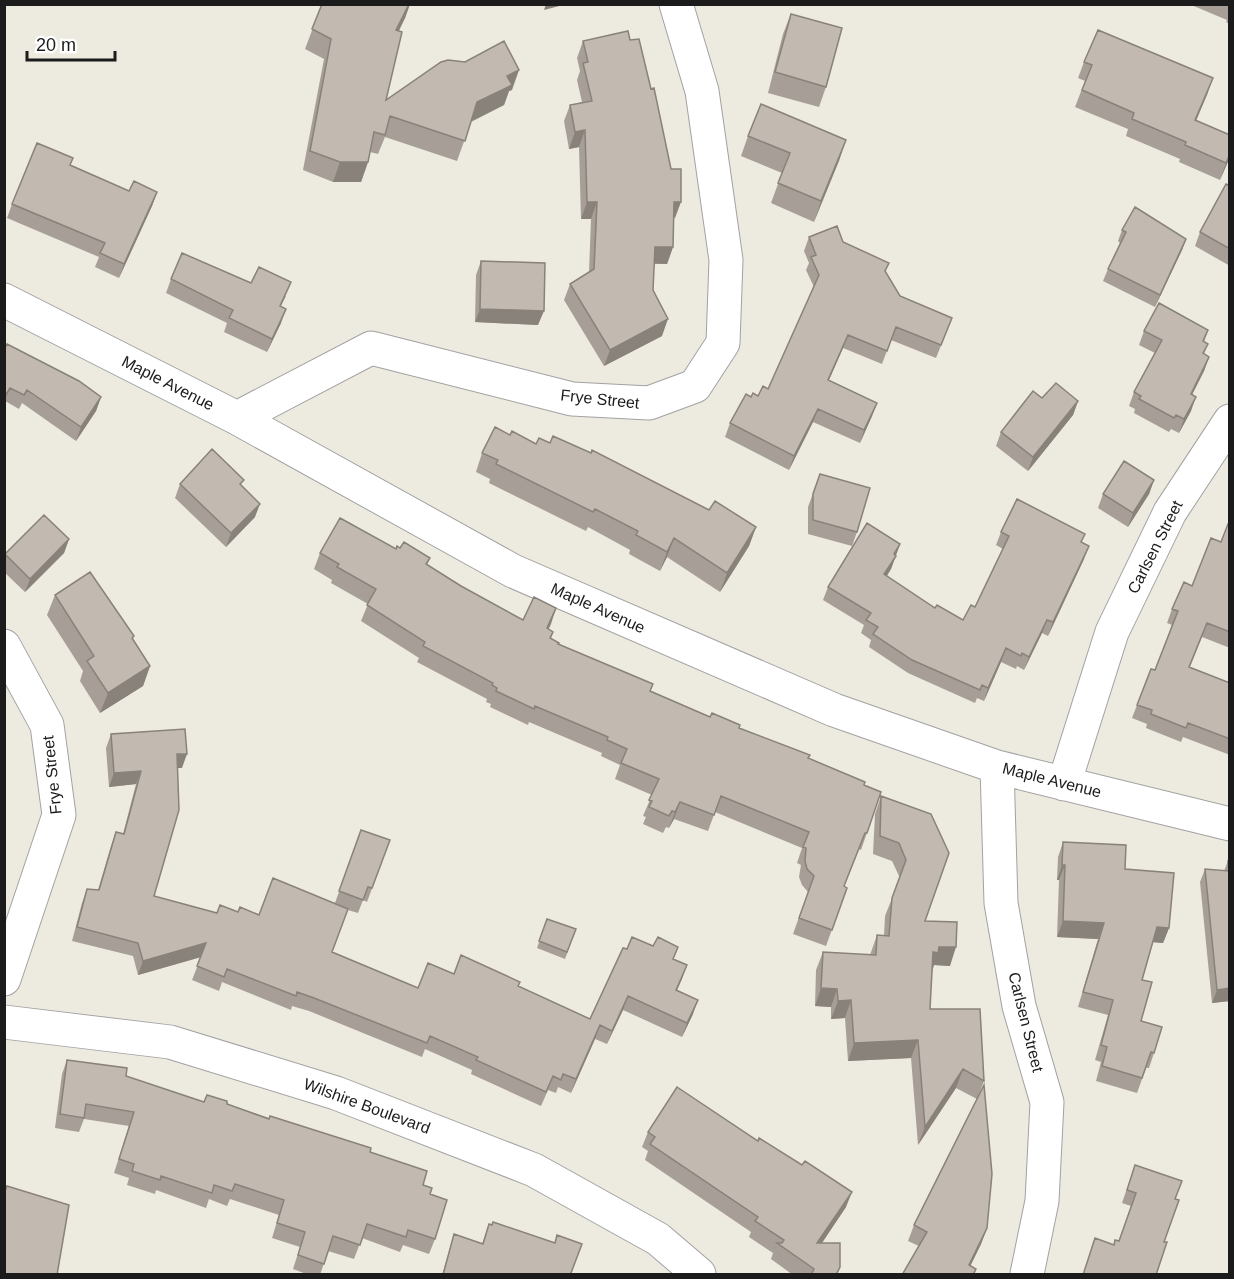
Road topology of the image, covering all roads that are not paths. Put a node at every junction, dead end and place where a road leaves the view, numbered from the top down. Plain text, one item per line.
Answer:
1 (676, 4) edge
2 (4, 300) edge
3 (237, 418) junction
4 (1230, 421) edge
5 (4, 646) edge
6 (997, 767) junction
7 (1064, 784) junction
8 (1230, 824) edge
9 (4, 979) edge
10 (4, 1022) edge
11 (699, 1275) edge
12 (1027, 1275) edge

1 - 3 street, Frye Street
2 - 3 street, Maple Avenue
3 - 6 street, Maple Avenue
4 - 7 street, Carlsen Street
5 - 9 street, Frye Street
6 - 7 street, Maple Avenue
6 - 12 street, Carlsen Street
7 - 8 street, Maple Avenue
10 - 11 street, Wilshire Boulevard

